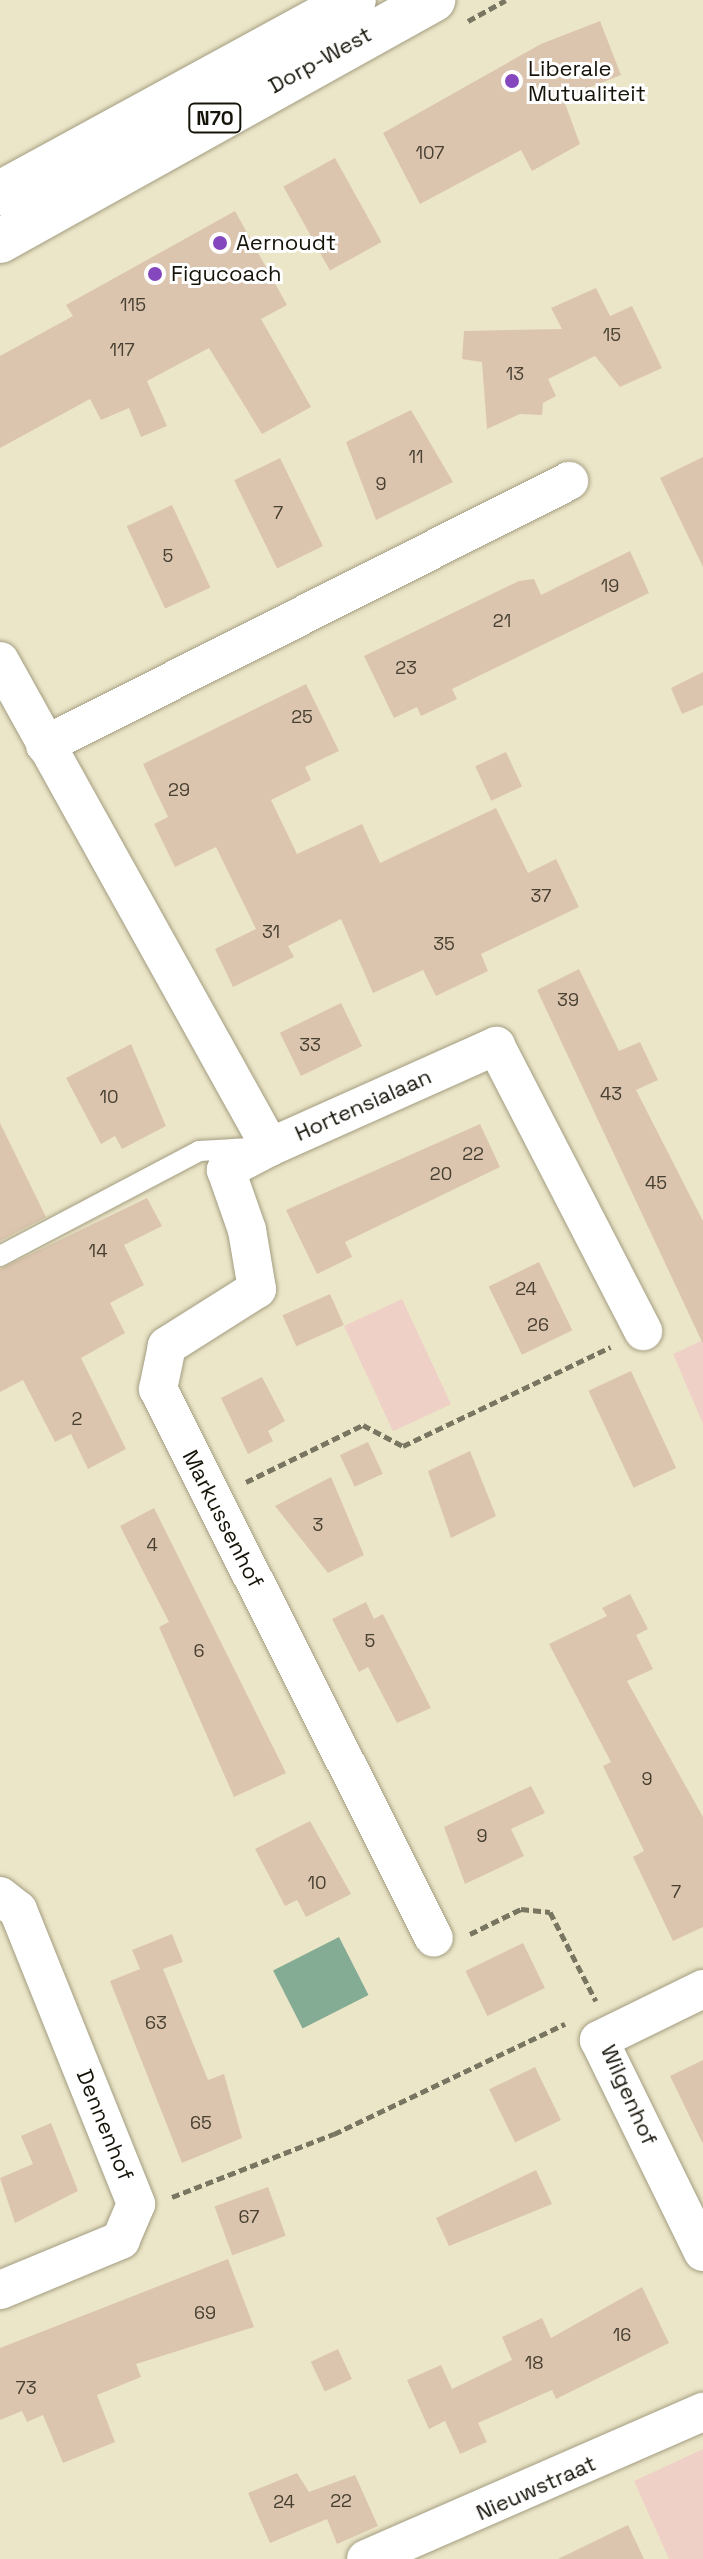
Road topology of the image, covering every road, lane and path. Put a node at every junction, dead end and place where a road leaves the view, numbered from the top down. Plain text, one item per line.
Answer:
1 (354, 0) edge
2 (433, 0) edge
3 (0, 193) edge
4 (0, 241) edge
5 (569, 481) dead end
6 (0, 661) edge
7 (45, 745) junction
8 (270, 1147) junction
9 (0, 1256) edge
10 (643, 1331) joint
11 (213, 1498) junction
12 (0, 1896) edge
13 (434, 1938) joint
14 (703, 1989) edge
15 (586, 2014) dead end
16 (573, 2021) dead end
17 (136, 2204) junction
18 (703, 2252) edge
19 (0, 2290) edge
20 (703, 2412) edge
21 (366, 2559) edge

1 - 3 main road, Dorp-West / N70
2 - 4 main road, Dorp-West / N70
5 - 7 street
6 - 7 street, Hortensialaan
7 - 8 street, Hortensialaan
8 - 9 lane
8 - 10 street, Hortensialaan
8 - 11 street, Markussenhof
10 - 11 path
11 - 13 street, Markussenhof
12 - 17 street, Dennenhof
13 - 15 path
14 - 18 street, Wilgenhof
16 - 17 path
17 - 19 street, Dennenhof
20 - 21 street, Nieuwstraat

